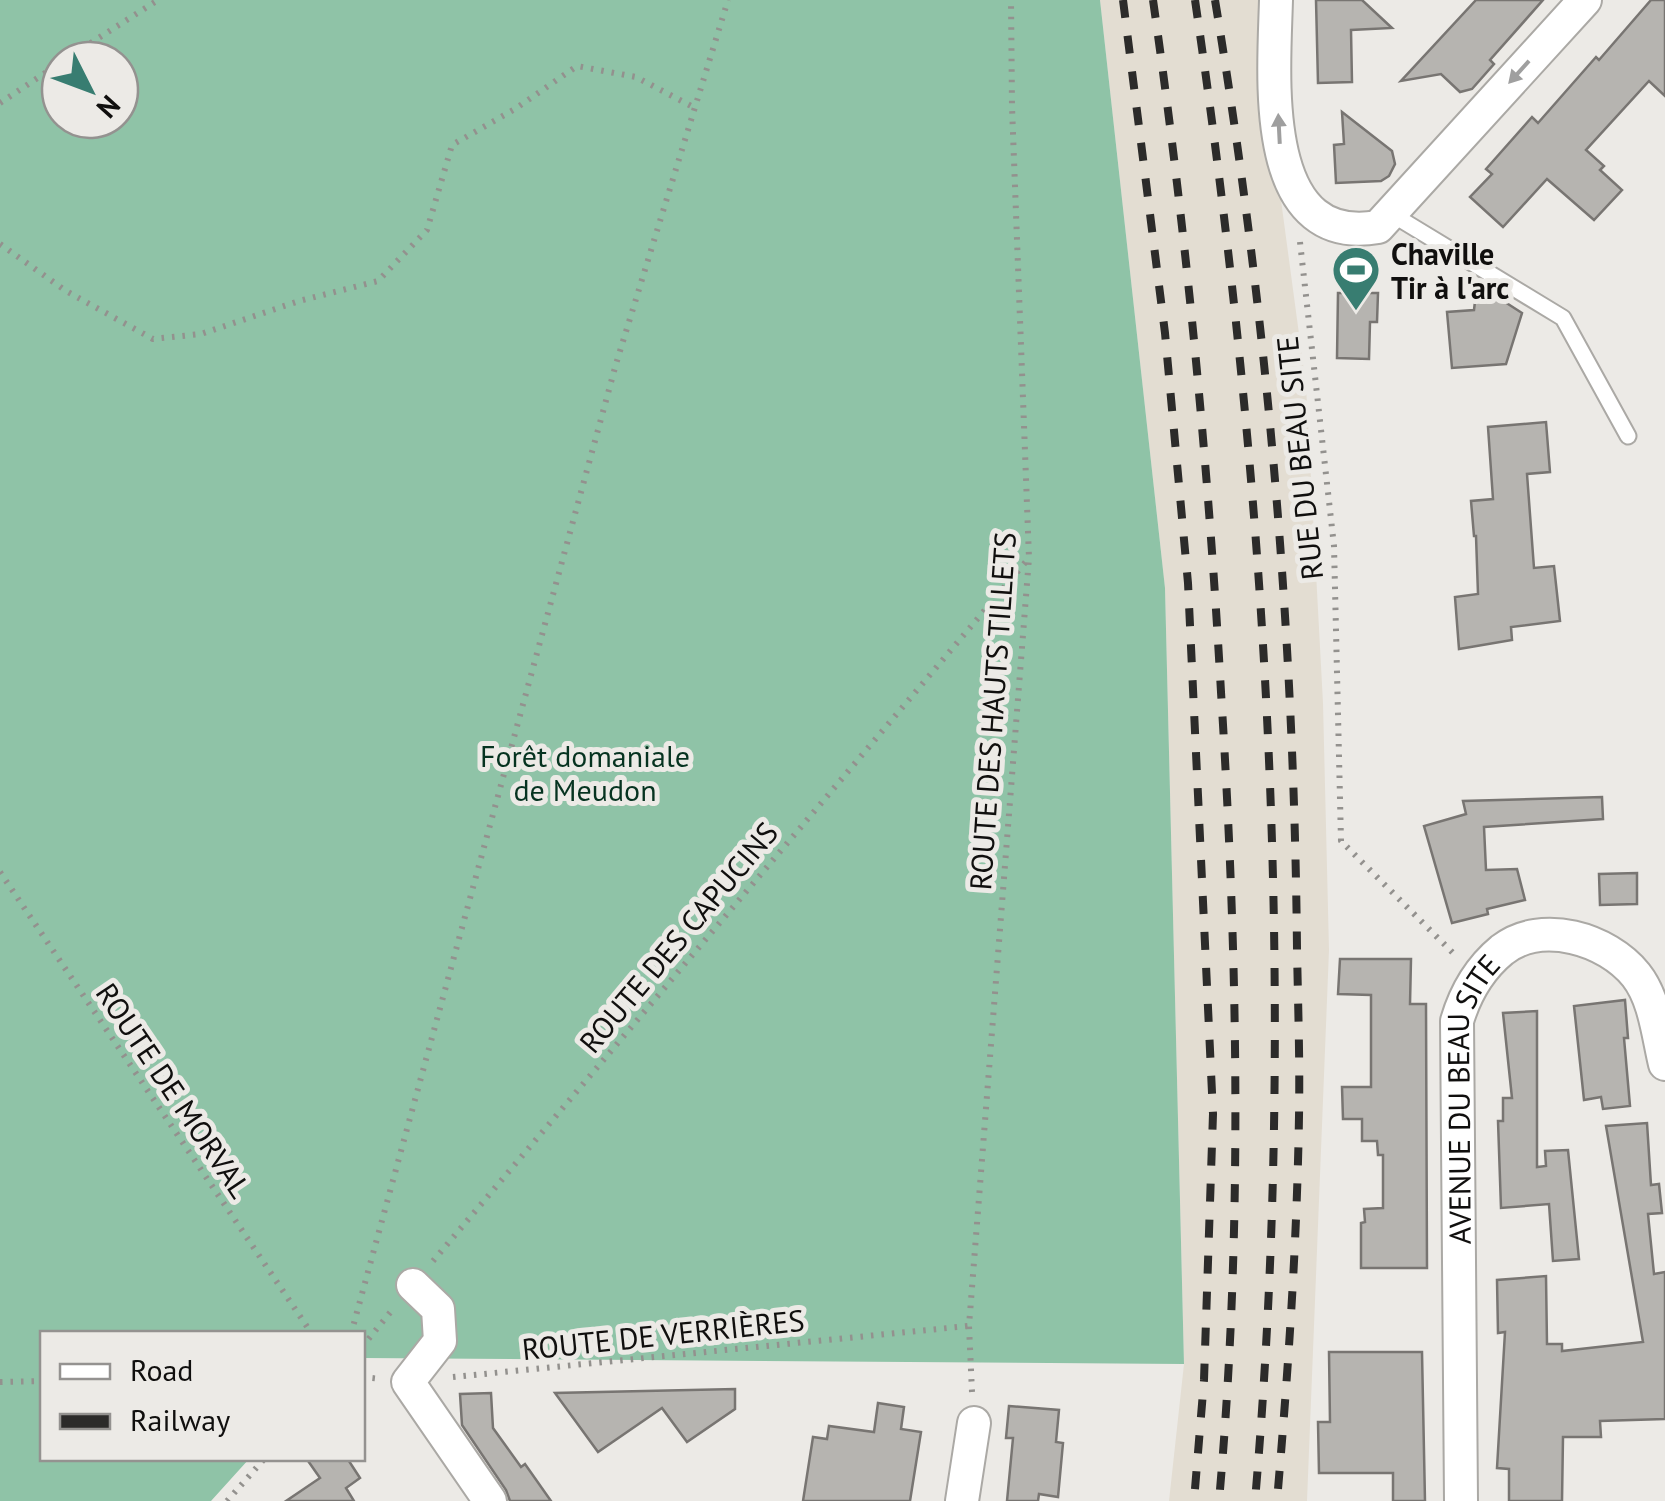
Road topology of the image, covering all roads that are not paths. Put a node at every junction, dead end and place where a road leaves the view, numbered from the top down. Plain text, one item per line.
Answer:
1 (1276, 0) edge
2 (1585, 0) edge
3 (1390, 214) junction
4 (1628, 436) dead end
5 (1665, 1064) edge
6 (413, 1286) road end
7 (974, 1423) road end
8 (490, 1501) edge
9 (962, 1501) edge
10 (1461, 1501) edge

3 -> 1 street
2 -> 3 street
3 - 4 lane
5 - 10 street, AVENUE DU BEAU SITE
6 - 8 street
7 - 9 street

